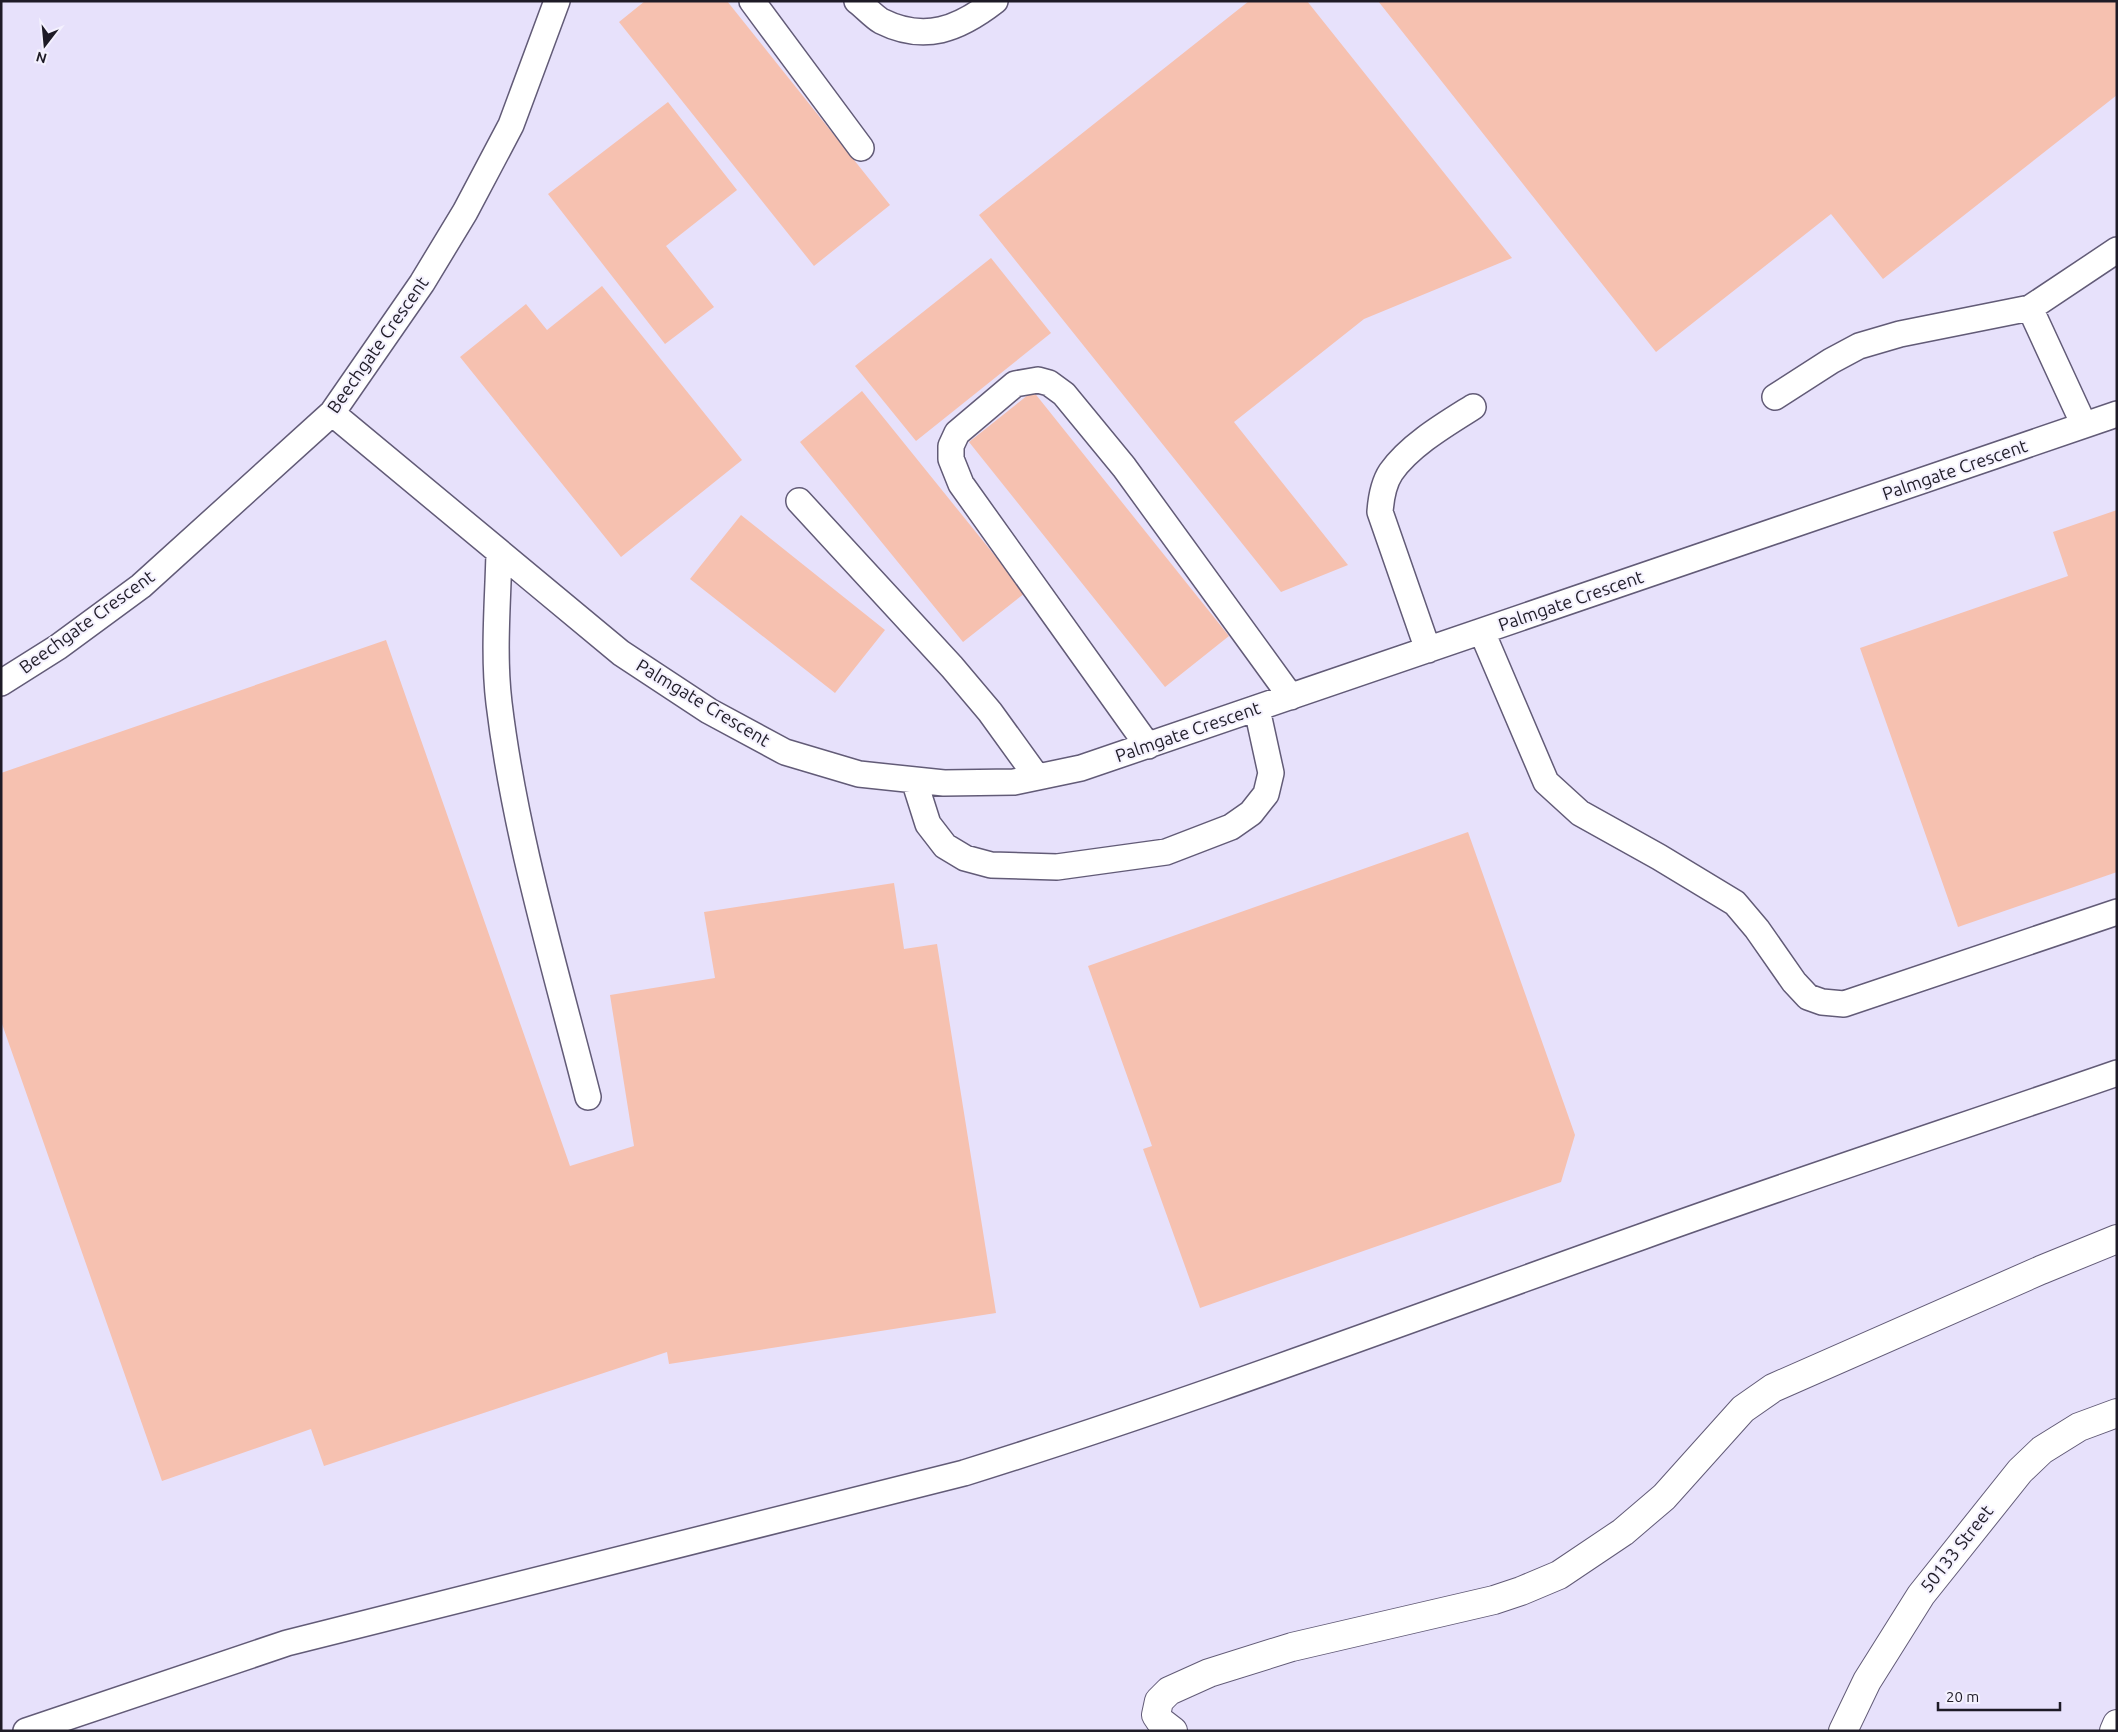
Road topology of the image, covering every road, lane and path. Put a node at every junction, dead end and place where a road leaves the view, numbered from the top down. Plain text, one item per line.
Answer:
1 (557, 1) edge
2 (752, 1) edge
3 (857, 1) edge
4 (994, 1) edge
5 (861, 148) dead end
6 (2117, 250) edge
7 (2030, 308) junction
8 (1775, 397) dead end
9 (1473, 407) dead end
10 (332, 413) junction
11 (2117, 414) edge
12 (2084, 426) junction
13 (799, 502) dead end
14 (499, 552) junction
15 (1482, 632) junction
16 (1428, 650) junction
17 (1, 682) edge
18 (1291, 697) junction
19 (1257, 709) junction
20 (1148, 746) junction
21 (1037, 777) junction
22 (914, 780) junction
23 (2117, 912) edge
24 (2117, 1073) edge
25 (588, 1097) dead end
26 (2117, 1239) edge
27 (2117, 1413) edge
28 (2117, 1724) edge
29 (1166, 1726) edge
30 (26, 1731) edge
31 (1843, 1731) edge
32 (2114, 1731) edge

1 - 10 lane, Beechgate Crescent
2 - 5 lane
3 - 4 lane
6 - 7 lane
7 - 8 lane
7 - 12 lane
9 - 16 lane
10 - 14 lane, Palmgate Crescent
10 - 17 lane, Beechgate Crescent
11 - 12 lane, Palmgate Crescent
12 - 15 lane, Palmgate Crescent
13 - 21 lane
14 - 22 lane, Palmgate Crescent
14 - 25 lane
15 - 16 lane, Palmgate Crescent
15 - 23 lane
16 - 18 lane, Palmgate Crescent
18 - 19 lane, Palmgate Crescent
18 - 20 lane
19 - 20 lane, Palmgate Crescent
19 - 22 lane
20 - 21 lane, Palmgate Crescent
21 - 22 lane, Palmgate Crescent
24 - 30 lane
26 - 29 street
27 - 31 street, 50133 Street
28 - 32 street

